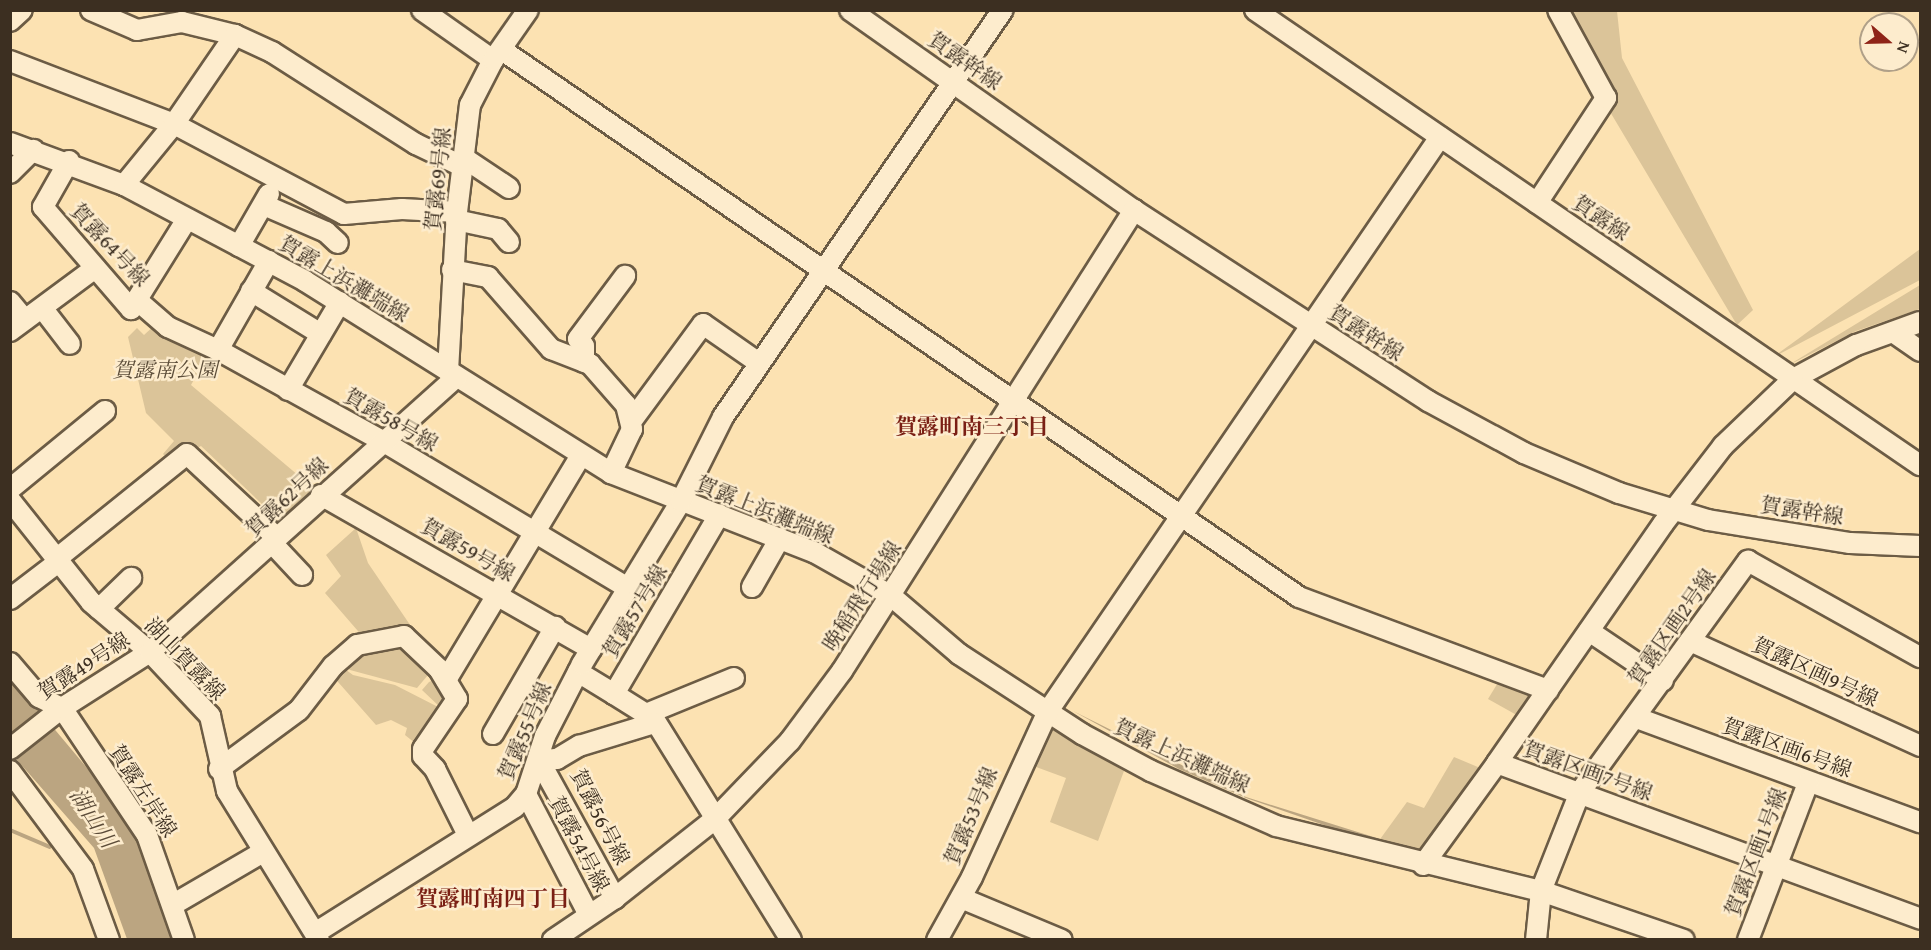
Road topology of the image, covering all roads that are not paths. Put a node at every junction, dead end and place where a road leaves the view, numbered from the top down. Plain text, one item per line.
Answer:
1 (22, 10) edge
2 (91, 10) edge
3 (422, 10) edge
4 (528, 10) edge
5 (850, 10) edge
6 (1002, 10) edge
7 (1255, 10) edge
8 (1558, 10) edge
9 (10, 21) edge
10 (235, 35) junction
11 (497, 55) junction
12 (10, 61) edge
13 (953, 82) junction
14 (174, 124) junction
15 (1440, 137) junction
16 (10, 142) edge
17 (33, 150) junction
18 (69, 162) junction
19 (464, 162) junction
20 (10, 173) edge
21 (276, 179) junction
22 (123, 185) junction
23 (509, 188) dead end
24 (1537, 203) junction
25 (264, 205) junction
26 (1134, 210) junction
27 (457, 216) junction
28 (187, 219) junction
29 (509, 242) dead end
30 (338, 243) dead end
31 (239, 246) junction
32 (268, 261) junction
33 (95, 268) junction
34 (452, 270) junction
35 (823, 270) junction
36 (625, 276) dead end
37 (251, 291) junction
38 (138, 301) junction
39 (10, 302) edge
40 (340, 302) junction
41 (42, 309) junction
42 (1920, 322) edge
43 (18, 325) edge
44 (1313, 327) junction
45 (1893, 332) junction
46 (321, 334) junction
47 (70, 344) dead end
48 (218, 350) junction
49 (1920, 351) edge
50 (584, 362) junction
51 (759, 363) junction
52 (453, 374) junction
53 (1793, 379) junction
54 (288, 390) junction
55 (1017, 400) junction
56 (105, 411) dead end
57 (633, 419) junction
58 (384, 442) junction
59 (581, 455) junction
60 (1920, 465) edge
61 (610, 473) junction
62 (10, 489) edge
63 (321, 495) junction
64 (10, 500) edge
65 (681, 501) junction
66 (1676, 509) junction
67 (720, 515) junction
68 (1183, 515) junction
69 (534, 532) junction
70 (780, 538) junction
71 (274, 541) junction
72 (1920, 546) edge
73 (56, 561) junction
74 (302, 575) dead end
75 (130, 578) dead end
76 (752, 587) dead end
77 (628, 588) junction
78 (497, 595) junction
79 (890, 595) junction
80 (10, 599) edge
81 (99, 609) junction
82 (555, 627) junction
83 (1589, 631) junction
84 (1690, 641) junction
85 (591, 649) junction
86 (150, 652) junction
87 (1920, 657) edge
88 (10, 663) edge
89 (578, 672) junction
90 (734, 678) dead end
91 (446, 680) junction
92 (1663, 681) junction
93 (1548, 690) junction
94 (614, 694) junction
95 (62, 708) junction
96 (1048, 711) junction
97 (650, 718) junction
98 (1637, 718) junction
99 (493, 734) dead end
100 (1920, 746) edge
101 (10, 749) edge
102 (538, 760) junction
103 (1497, 763) junction
104 (219, 768) junction
105 (10, 771) edge
106 (1809, 783) junction
107 (1580, 792) junction
108 (526, 795) junction
109 (715, 819) junction
110 (1920, 822) edge
111 (468, 835) junction
112 (263, 852) junction
113 (1423, 865) junction
114 (1778, 867) junction
115 (1541, 891) junction
116 (615, 898) junction
117 (961, 898) junction
118 (174, 904) junction
119 (589, 915) junction
120 (1920, 919) edge
121 (317, 936) edge
122 (109, 939) edge
123 (184, 939) edge
124 (553, 939) edge
125 (791, 939) edge
126 (937, 939) edge
127 (1062, 939) edge
128 (1536, 939) edge
129 (1684, 939) edge
130 (1748, 939) edge

1 - 9 street
2 - 10 street
3 - 11 street
4 - 11 street, 賀露69号線
5 - 13 street, 賀露幹線
6 - 13 street, 賀露55号線
7 - 15 street, 賀露線
8 - 24 street
10 - 14 street
10 - 19 street
11 - 19 street, 賀露69号線
11 - 35 street
12 - 14 street
13 - 26 street, 賀露幹線
13 - 35 street, 賀露55号線
14 - 21 street
14 - 22 street
15 - 24 street, 賀露線
15 - 44 street, 賀露53号線
16 - 17 street, 賀露上浜灘端線
17 - 18 street, 賀露上浜灘端線
17 - 20 street
18 - 22 street, 賀露上浜灘端線
18 - 33 street, 賀露64号線
19 - 23 street
19 - 27 street, 賀露69号線
21 - 25 street
21 - 27 street
22 - 28 street, 賀露上浜灘端線
24 - 53 street, 賀露線
25 - 30 street
25 - 31 street
26 - 44 street, 賀露幹線
26 - 55 street, 晩稲飛行場線
27 - 29 street
27 - 34 street, 賀露69号線
28 - 31 street, 賀露上浜灘端線
28 - 38 street, 賀露64号線
31 - 32 street, 賀露上浜灘端線
32 - 37 street
32 - 40 street, 賀露上浜灘端線
33 - 38 street, 賀露64号線
33 - 41 street
34 - 50 street
34 - 52 street, 賀露69号線
35 - 51 street, 賀露55号線
35 - 55 street
36 - 50 street
37 - 46 street
37 - 48 street
38 - 48 street, 賀露58号線
39 - 43 street
40 - 46 street
40 - 52 street, 賀露上浜灘端線
41 - 43 street
41 - 47 street
42 - 45 street, 賀露区画7号線
44 - 66 street, 賀露幹線
44 - 68 street, 賀露53号線
45 - 49 street
45 - 53 street, 賀露区画7号線
46 - 54 street
48 - 54 street, 賀露58号線
50 - 57 street
51 - 57 street
51 - 65 street, 賀露55号線
52 - 58 street, 賀露62号線
52 - 59 street, 賀露上浜灘端線
53 - 60 street, 賀露線
53 - 66 street, 賀露区画7号線
54 - 58 street, 賀露58号線
55 - 68 street
55 - 79 street, 晩稲飛行場線
56 - 62 street
57 - 61 street
58 - 63 street, 賀露62号線
58 - 69 street, 賀露58号線
59 - 61 street, 賀露上浜灘端線
59 - 69 street
61 - 65 street, 賀露上浜灘端線
63 - 71 street, 賀露62号線
63 - 78 street, 賀露59号線
64 - 73 street, 湖山賀露線
65 - 67 street, 賀露上浜灘端線
65 - 77 street, 賀露55号線
66 - 72 street, 賀露幹線
66 - 83 street, 賀露区画7号線
67 - 70 street, 賀露上浜灘端線
67 - 94 street, 賀露57号線
68 - 93 street
68 - 96 street, 賀露53号線
69 - 77 street, 賀露58号線
69 - 78 street
70 - 76 street
70 - 79 street, 賀露上浜灘端線
71 - 73 street
71 - 74 street
71 - 86 street, 賀露62号線
73 - 80 street
73 - 81 street, 湖山賀露線
75 - 81 street
77 - 85 street, 賀露55号線
78 - 82 street, 賀露59号線
78 - 91 street
79 - 96 street, 賀露上浜灘端線
79 - 109 street, 晩稲飛行場線
81 - 86 street, 湖山賀露線
82 - 85 street, 賀露59号線
82 - 99 street
83 - 92 street
83 - 93 street, 賀露区画7号線
84 - 87 street, 賀露区画2号線
84 - 92 street, 賀露区画2号線
84 - 100 street, 賀露区画9号線
85 - 89 street, 賀露55号線
86 - 95 street, 賀露49号線
86 - 104 street, 湖山賀露線
88 - 95 street
89 - 94 street, 賀露57号線
89 - 102 street, 賀露55号線
90 - 97 street
91 - 104 street
91 - 111 street
92 - 98 street, 賀露区画2号線
93 - 103 street, 賀露区画7号線
94 - 97 street
95 - 101 street, 賀露49号線
95 - 118 street, 賀露左岸線
96 - 113 street, 賀露上浜灘端線
96 - 117 street, 賀露53号線
97 - 102 street
97 - 109 street
98 - 106 street, 賀露区画6号線
98 - 107 street, 賀露区画2号線
102 - 108 street, 賀露55号線
102 - 116 street, 賀露56号線
103 - 107 street, 賀露区画7号線
103 - 113 street
104 - 112 street, 湖山賀露線
105 - 122 street
106 - 110 street, 賀露区画6号線
106 - 114 street, 賀露区画1号線
107 - 114 street, 賀露区画7号線
107 - 115 street, 賀露区画2号線
108 - 111 street, 賀露55号線
108 - 119 street, 賀露54号線
109 - 116 street, 晩稲飛行場線
109 - 125 street
111 - 121 street, 賀露55号線
112 - 118 street
112 - 121 street, 湖山賀露線
113 - 115 street, 賀露上浜灘端線
114 - 120 street, 賀露区画7号線
114 - 130 street, 賀露区画1号線
115 - 128 street, 賀露区画2号線
115 - 129 street, 賀露上浜灘端線
116 - 119 street, 晩稲飛行場線
117 - 126 street, 賀露53号線
117 - 127 street
118 - 123 street, 賀露左岸線
119 - 124 street, 晩稲飛行場線

